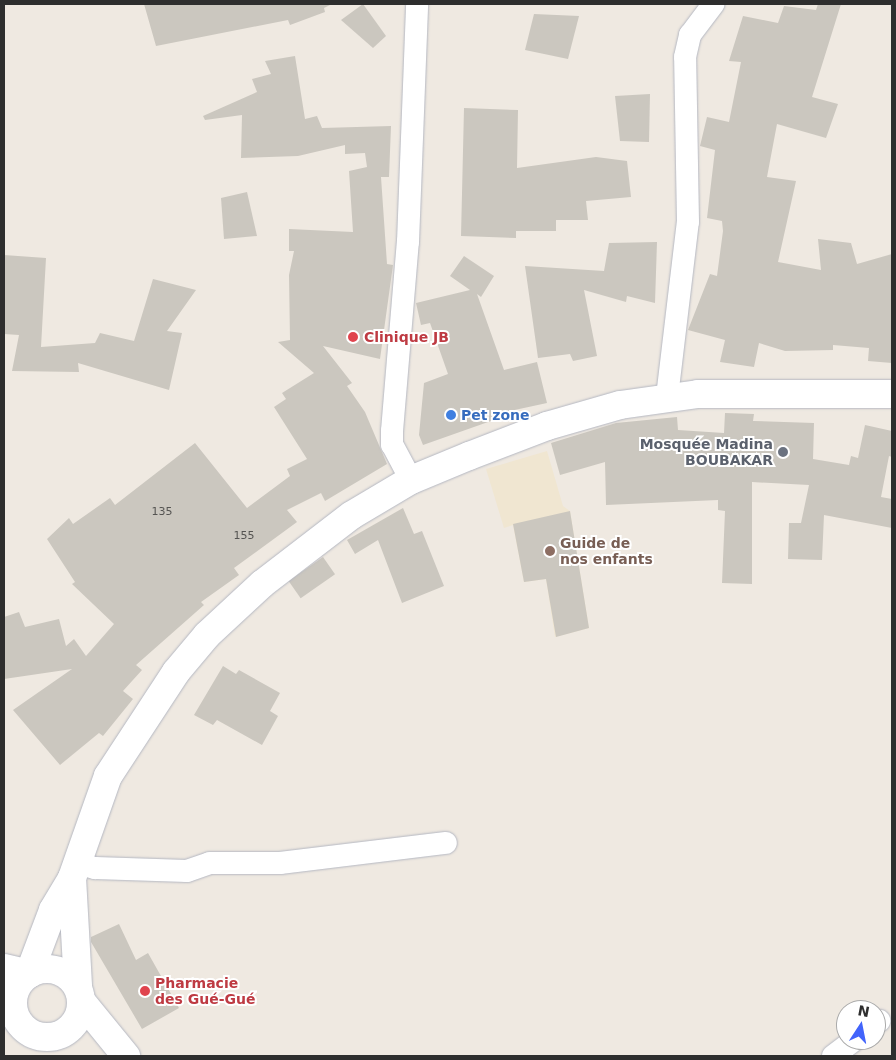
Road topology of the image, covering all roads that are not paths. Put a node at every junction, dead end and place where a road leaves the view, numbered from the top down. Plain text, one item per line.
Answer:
1 (417, 4) edge
2 (713, 4) edge
3 (892, 394) edge
4 (667, 397) junction
5 (411, 480) junction
6 (446, 843) dead end
7 (74, 871) junction
8 (16, 971) edge
9 (80, 995) junction
10 (21, 1027) edge
11 (52, 1056) edge
12 (126, 1056) edge

1 - 5 street
2 - 4 street
3 - 4 main road
4 - 5 main road
5 - 7 main road
6 - 7 street
7 - 8 main road
7 - 9 main road
8 - 9 main road
8 - 10 main road
9 - 10 main road
9 - 12 main road
10 - 11 main road

